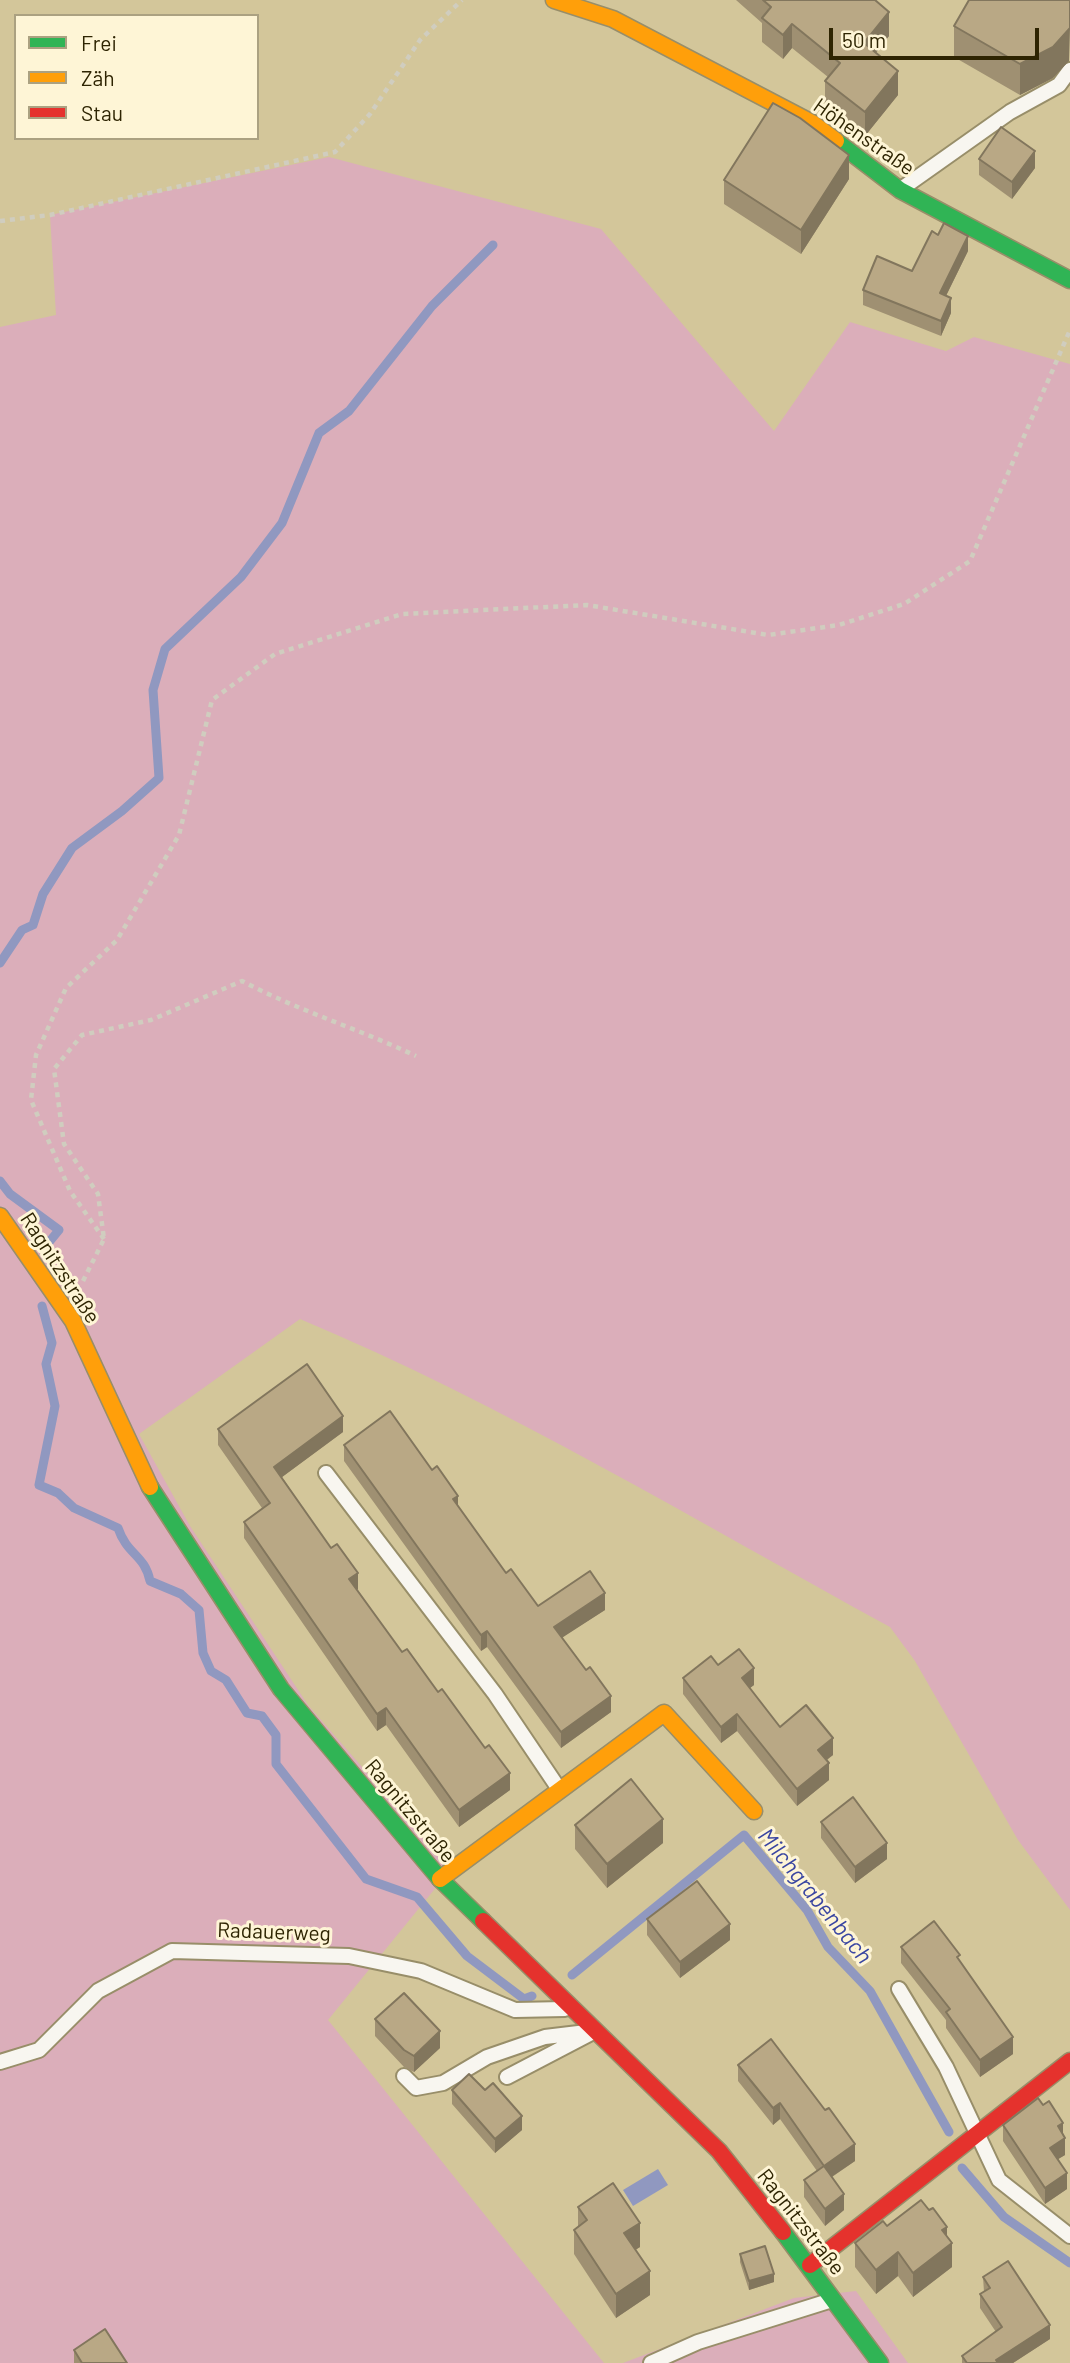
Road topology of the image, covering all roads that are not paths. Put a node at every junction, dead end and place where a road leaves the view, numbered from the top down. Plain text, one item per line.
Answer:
1 (554, 0) edge
2 (1070, 70) edge
3 (900, 190) junction
4 (1070, 280) edge
5 (0, 1216) edge
6 (326, 1474) dead end
7 (559, 1790) junction
8 (754, 1811) dead end
9 (440, 1879) junction
10 (899, 1989) dead end
11 (573, 2009) junction
12 (595, 2031) junction
13 (1070, 2061) edge
14 (0, 2062) edge
15 (404, 2076) dead end
16 (508, 2077) dead end
17 (979, 2133) junction
18 (1070, 2236) edge
19 (810, 2265) junction
20 (834, 2300) junction
21 (651, 2363) edge
22 (880, 2363) edge

1 - 3 main road, Höhenstraße
2 - 3 lane
3 - 4 main road, Höhenstraße
5 - 9 main road, Ragnitzstraße
6 - 7 lane
7 - 8 main road
7 - 9 main road
9 - 11 main road, Ragnitzstraße
10 - 17 lane
11 - 12 main road, Ragnitzstraße
11 - 14 lane, Radauerweg
12 - 15 lane
12 - 16 lane
12 - 19 main road, Ragnitzstraße
13 - 17 main road
17 - 18 lane
17 - 19 main road
19 - 20 main road, Ragnitzstraße
20 - 21 lane
20 - 22 main road, Ragnitzstraße

